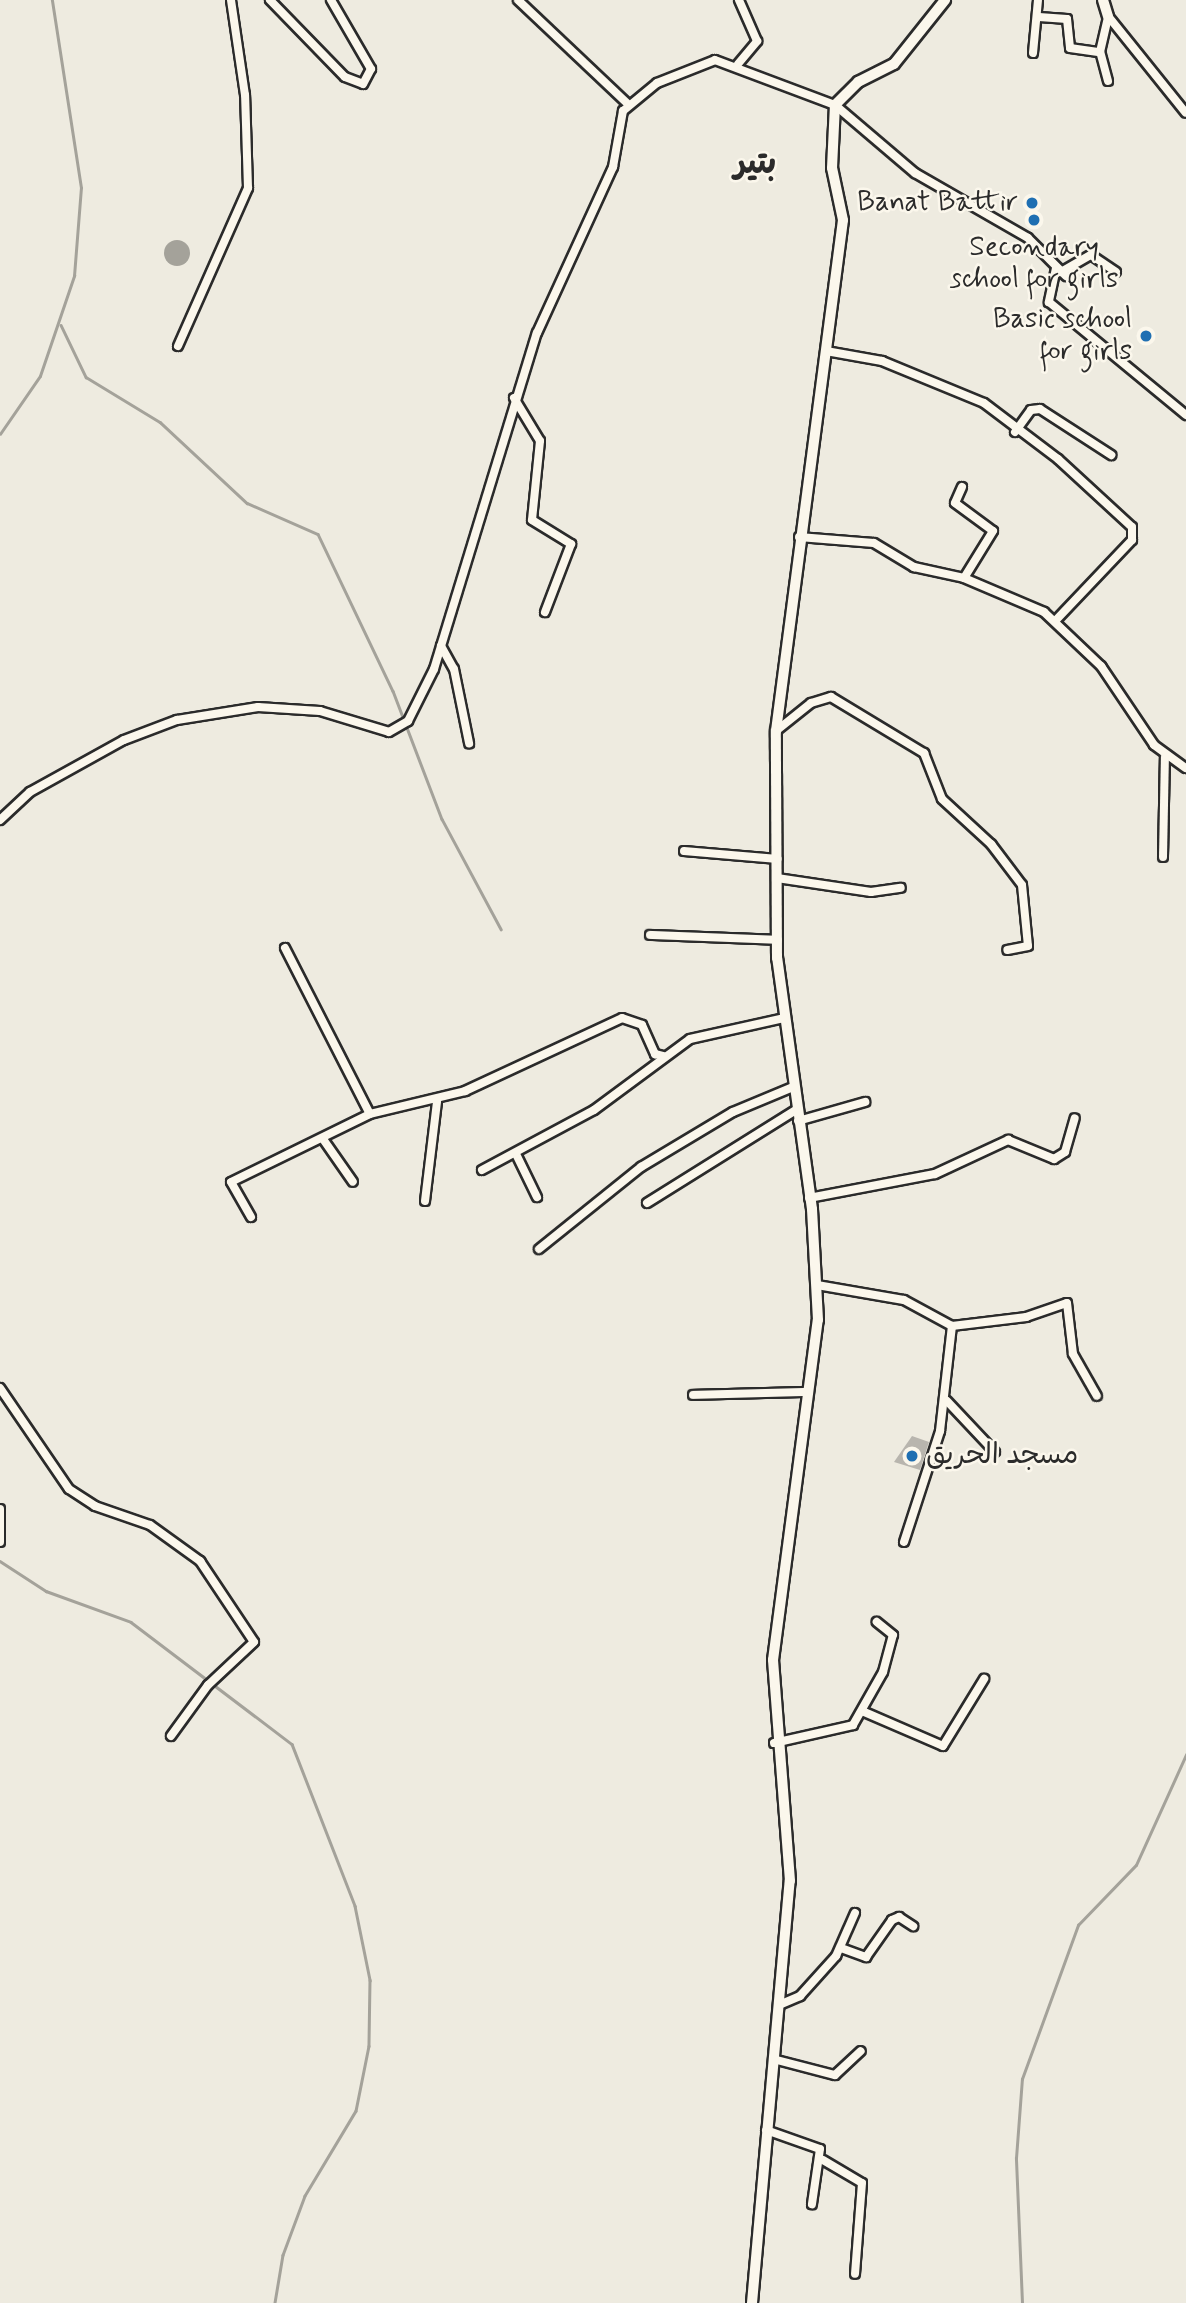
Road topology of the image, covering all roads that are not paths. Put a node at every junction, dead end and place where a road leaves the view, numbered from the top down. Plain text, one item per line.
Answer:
1 (231, 0) edge
2 (270, 0) edge
3 (331, 0) edge
4 (518, 0) edge
5 (739, 0) edge
6 (945, 0) edge
7 (1038, 0) edge
8 (1103, 0) edge
9 (1108, 16) junction
10 (1039, 17) junction
11 (1100, 52) junction
12 (1033, 53) dead end
13 (738, 64) junction
14 (1108, 81) dead end
15 (627, 103) junction
16 (835, 106) junction
17 (1186, 113) edge
18 (1061, 272) junction
19 (1115, 272) dead end
20 (178, 346) dead end
21 (826, 351) junction
22 (514, 398) junction
23 (1186, 415) edge
24 (1016, 432) junction
25 (1111, 455) dead end
26 (962, 487) dead end
27 (799, 537) junction
28 (964, 578) junction
29 (545, 612) dead end
30 (1056, 620) junction
31 (441, 646) junction
32 (776, 731) junction
33 (469, 743) dead end
34 (1165, 757) junction
35 (1186, 768) edge
36 (0, 820) edge
37 (684, 851) dead end
38 (1163, 857) dead end
39 (778, 859) junction
40 (777, 878) junction
41 (901, 888) dead end
42 (650, 934) dead end
43 (778, 940) junction
44 (285, 948) dead end
45 (1007, 950) dead end
46 (785, 1018) junction
47 (664, 1056) junction
48 (793, 1087) junction
49 (437, 1102) junction
50 (865, 1102) dead end
51 (370, 1114) junction
52 (797, 1115) junction
53 (1076, 1118) dead end
54 (323, 1139) junction
55 (516, 1154) junction
56 (482, 1170) dead end
57 (353, 1182) dead end
58 (537, 1197) dead end
59 (809, 1198) junction
60 (425, 1201) dead end
61 (647, 1203) dead end
62 (251, 1217) dead end
63 (539, 1249) dead end
64 (817, 1285) junction
65 (952, 1326) junction
66 (0, 1388) edge
67 (809, 1392) junction
68 (693, 1395) dead end
69 (1097, 1396) dead end
70 (947, 1401) junction
71 (995, 1452) dead end
72 (0, 1510) edge
73 (0, 1542) edge
74 (904, 1542) dead end
75 (877, 1622) dead end
76 (984, 1679) dead end
77 (862, 1711) junction
78 (171, 1736) dead end
79 (774, 1742) junction
80 (855, 1913) dead end
81 (913, 1926) dead end
82 (841, 1948) junction
83 (779, 2005) junction
84 (861, 2051) dead end
85 (773, 2059) junction
86 (766, 2130) junction
87 (823, 2160) junction
88 (813, 2204) dead end
89 (855, 2274) dead end
90 (752, 2303) edge

1 - 20 street
2 - 3 street
4 - 15 street
5 - 13 street
6 - 16 street
7 - 10 street
8 - 9 street
9 - 11 street
9 - 17 street
10 - 11 street
10 - 12 street
11 - 14 street
13 - 15 street
13 - 16 street
15 - 22 street
16 - 18 street
16 - 21 street
18 - 19 street
18 - 23 street
21 - 24 street
21 - 27 street
22 - 29 street
22 - 31 street
24 - 25 street
24 - 30 street
26 - 28 street
27 - 28 street
27 - 32 street
28 - 30 street
30 - 34 street
31 - 33 street
31 - 36 street
32 - 39 street
32 - 45 street
34 - 35 street
34 - 38 street
37 - 39 street
39 - 40 street
40 - 41 street
40 - 43 street
42 - 43 street
43 - 46 street
44 - 51 street
46 - 47 street
46 - 48 street
47 - 49 street
47 - 55 street
48 - 52 street
48 - 63 street
49 - 51 street
49 - 60 street
50 - 52 street
51 - 54 street
52 - 59 street
52 - 61 street
53 - 59 street
54 - 57 street
54 - 62 street
55 - 56 street
55 - 58 street
59 - 64 street
64 - 65 street
64 - 67 street
65 - 69 street
65 - 70 street
66 - 78 street
67 - 68 street
67 - 79 street
70 - 71 street
70 - 74 street
72 - 73 street
75 - 77 street
76 - 77 street
77 - 79 street
79 - 83 street
80 - 82 street
81 - 82 street
82 - 83 street
83 - 85 street
84 - 85 street
85 - 86 street
86 - 87 street
86 - 90 street
87 - 88 street
87 - 89 street

